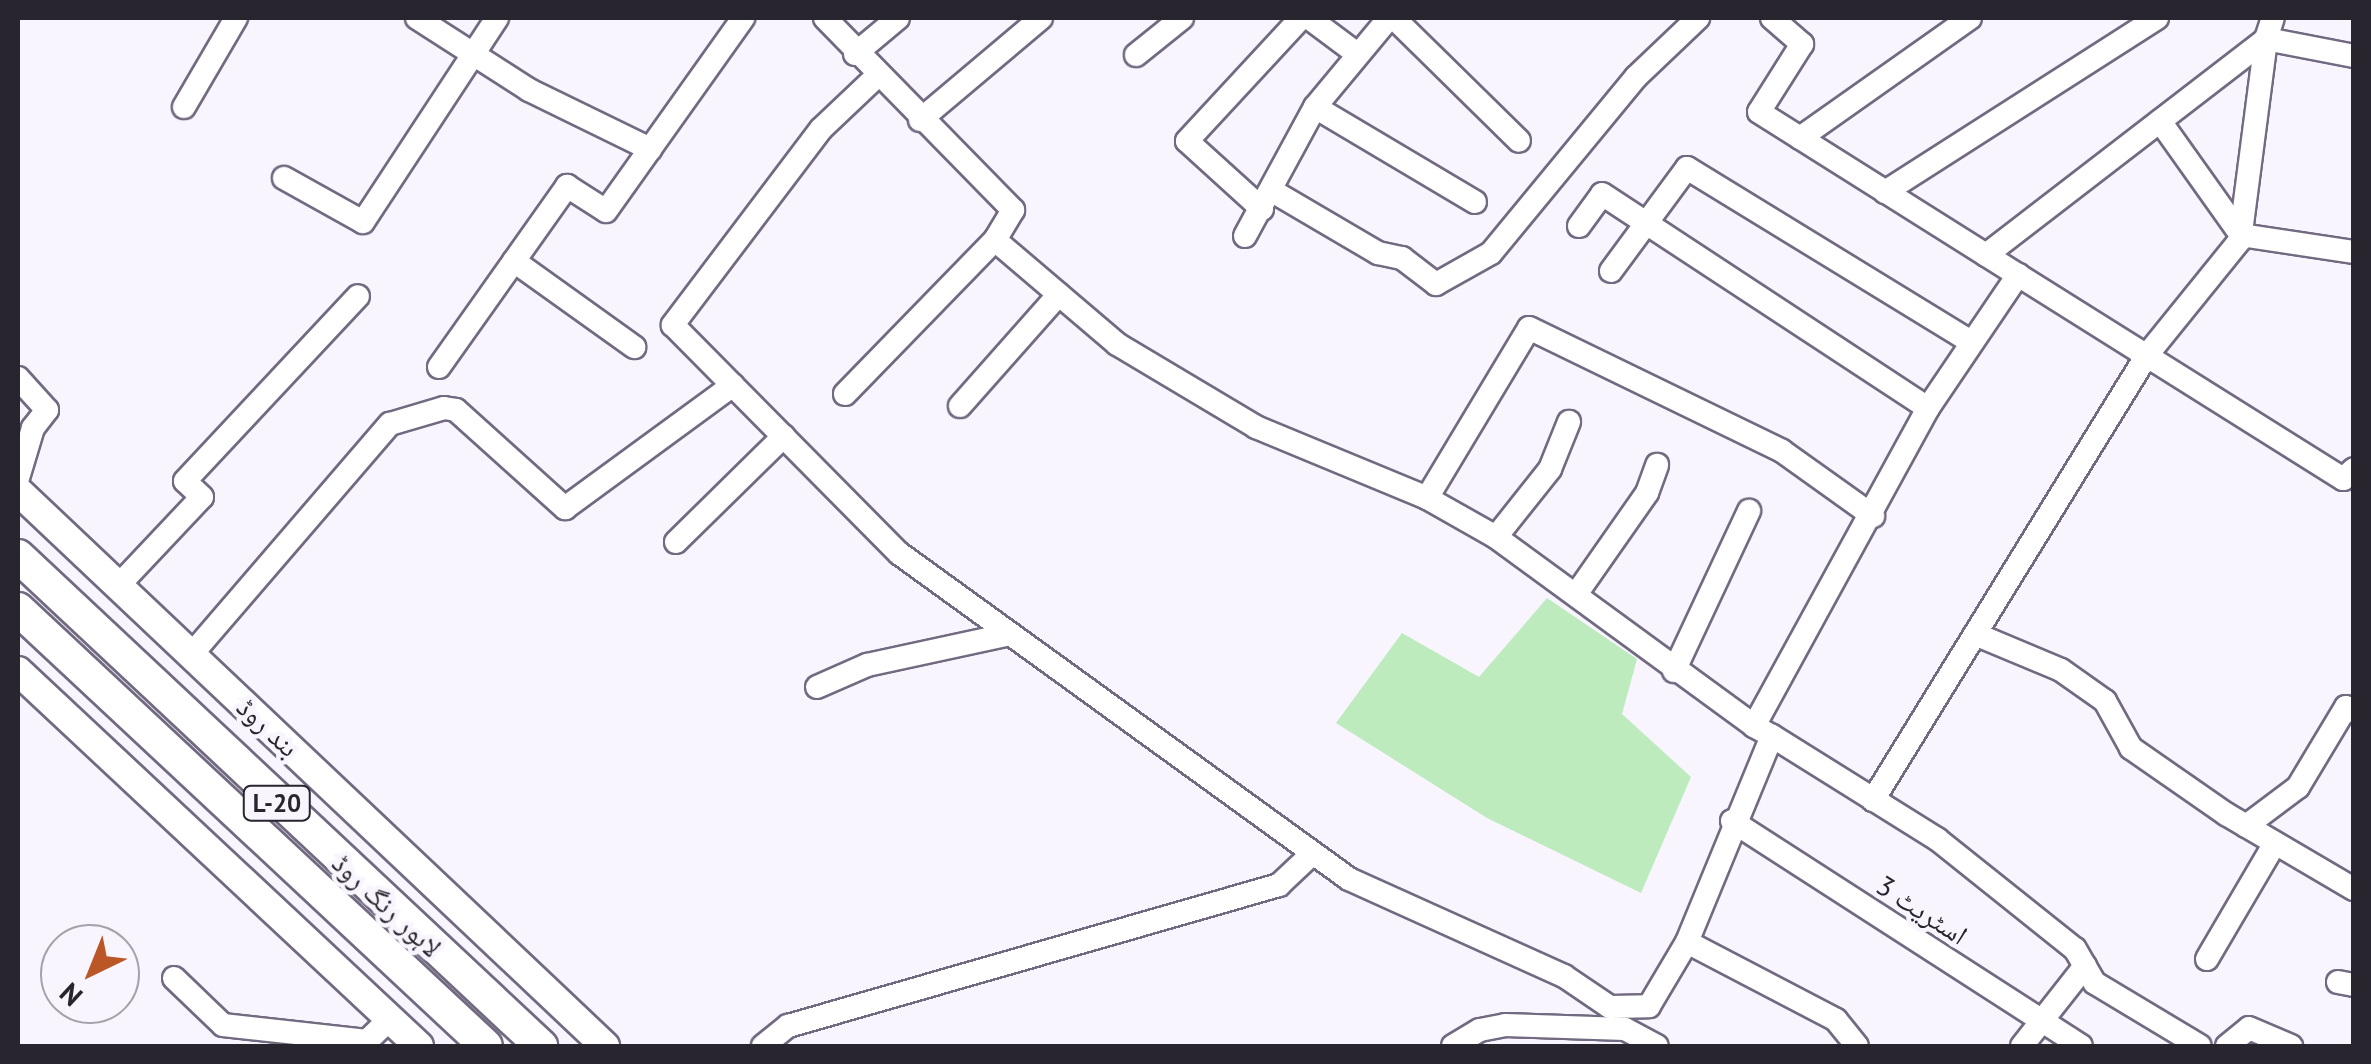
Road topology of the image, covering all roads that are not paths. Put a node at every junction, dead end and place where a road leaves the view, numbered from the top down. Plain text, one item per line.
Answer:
1 (236, 18) edge
2 (417, 18) edge
3 (497, 18) edge
4 (744, 18) edge
5 (825, 18) edge
6 (898, 18) edge
7 (1041, 18) edge
8 (1182, 18) edge
9 (1301, 18) edge
10 (1309, 18) edge
11 (1391, 18) edge
12 (1698, 18) edge
13 (1772, 18) edge
14 (1970, 18) edge
15 (2157, 18) edge
16 (2270, 28) edge
17 (476, 52) junction
18 (1356, 52) junction
19 (855, 54) junction
20 (1136, 56) dead end
21 (2354, 56) edge
22 (877, 76) junction
23 (184, 107) dead end
24 (1316, 107) junction
25 (920, 120) junction
26 (2160, 121) junction
27 (1800, 138) junction
28 (1519, 141) dead end
29 (650, 150) junction
30 (284, 178) dead end
31 (1886, 192) junction
32 (1268, 200) junction
33 (1475, 202) dead end
34 (1646, 224) junction
35 (1579, 226) dead end
36 (2354, 228) edge
37 (2241, 235) junction
38 (1245, 236) dead end
39 (995, 240) junction
40 (2351, 252) edge
41 (1986, 255) junction
42 (514, 261) junction
43 (1611, 271) dead end
44 (2018, 276) junction
45 (1059, 294) junction
46 (358, 296) dead end
47 (1971, 342) junction
48 (634, 347) dead end
49 (2147, 355) junction
50 (439, 367) dead end
51 (18, 378) edge
52 (733, 385) junction
53 (844, 394) dead end
54 (960, 406) dead end
55 (1928, 408) junction
56 (1570, 422) dead end
57 (784, 436) junction
58 (1656, 465) dead end
59 (2354, 469) edge
60 (18, 478) edge
61 (18, 491) edge
62 (1428, 498) junction
63 (1749, 511) dead end
64 (1873, 516) junction
65 (1496, 537) junction
66 (676, 542) dead end
67 (18, 556) edge
68 (118, 586) junction
69 (1577, 593) junction
70 (18, 609) edge
71 (1975, 634) junction
72 (1006, 635) junction
73 (191, 655) junction
74 (18, 671) edge
75 (1674, 671) junction
76 (817, 688) dead end
77 (2354, 711) edge
78 (1763, 731) junction
79 (1873, 800) junction
80 (1732, 821) junction
81 (2246, 826) junction
82 (2275, 843) junction
83 (1310, 854) junction
84 (2354, 889) edge
85 (1686, 942) junction
86 (2208, 959) dead end
87 (2085, 966) junction
88 (174, 978) dead end
89 (390, 1019) junction
90 (2033, 1039) edge
91 (419, 1046) edge
92 (486, 1046) edge
93 (541, 1046) edge
94 (605, 1046) edge
95 (763, 1046) edge
96 (1453, 1046) edge
97 (1657, 1046) edge
98 (1857, 1046) edge
99 (2081, 1046) edge
100 (2200, 1046) edge
101 (2227, 1046) edge
102 (2292, 1046) edge

1 - 23 street
2 - 17 street
3 - 17 street
4 - 29 street
5 - 19 street
6 - 19 street
7 - 25 street
8 - 20 street
9 - 32 street
10 - 18 street
11 - 18 street
11 - 28 street
12 - 32 street
13 - 27 street
14 - 27 street
15 - 31 street
16 - 21 street
16 - 26 street
16 - 37 street
17 - 29 street
17 - 30 street
18 - 24 street
19 - 22 street
22 - 25 street
22 - 52 street
24 - 32 street
24 - 33 street
25 - 39 street
26 - 37 street
26 - 41 street
27 - 31 street
29 - 42 street
31 - 41 street
32 - 38 street
34 - 35 street
34 - 43 street
34 - 47 street
34 - 55 street
36 - 40 street
37 - 40 street
37 - 49 street
39 - 45 street
39 - 53 street
41 - 44 street
42 - 48 street
42 - 50 street
44 - 47 street
44 - 49 street
45 - 54 street
45 - 62 street
46 - 68 street
47 - 55 street
49 - 59 street
49 - 71 street
51 - 60 street
52 - 57 street
52 - 73 street
55 - 64 street
56 - 65 street
57 - 66 street
57 - 72 street
58 - 69 street
61 - 68 main road, بند روڈ
62 - 64 street
62 - 65 street
63 - 75 street
64 - 78 street
65 - 69 street
67 - 93 highway, لاہور رنگ روڈ / L-20
68 - 73 main road, بند روڈ
69 - 75 street
70 - 92 highway, لاہور رنگ روڈ / L-20
71 - 79 street
71 - 81 street
72 - 76 street
72 - 83 street
73 - 94 main road, بند روڈ
74 - 89 main road
75 - 78 street
77 - 81 street
78 - 79 street
78 - 80 street
79 - 87 street
80 - 85 street
80 - 90 street, اسٹریٹ 3
81 - 82 street
82 - 84 street
82 - 86 street
83 - 85 street
83 - 95 street
85 - 98 street
87 - 90 street
87 - 100 street
88 - 89 street
89 - 91 main road
90 - 99 street, اسٹریٹ 3
96 - 97 street
101 - 102 street

